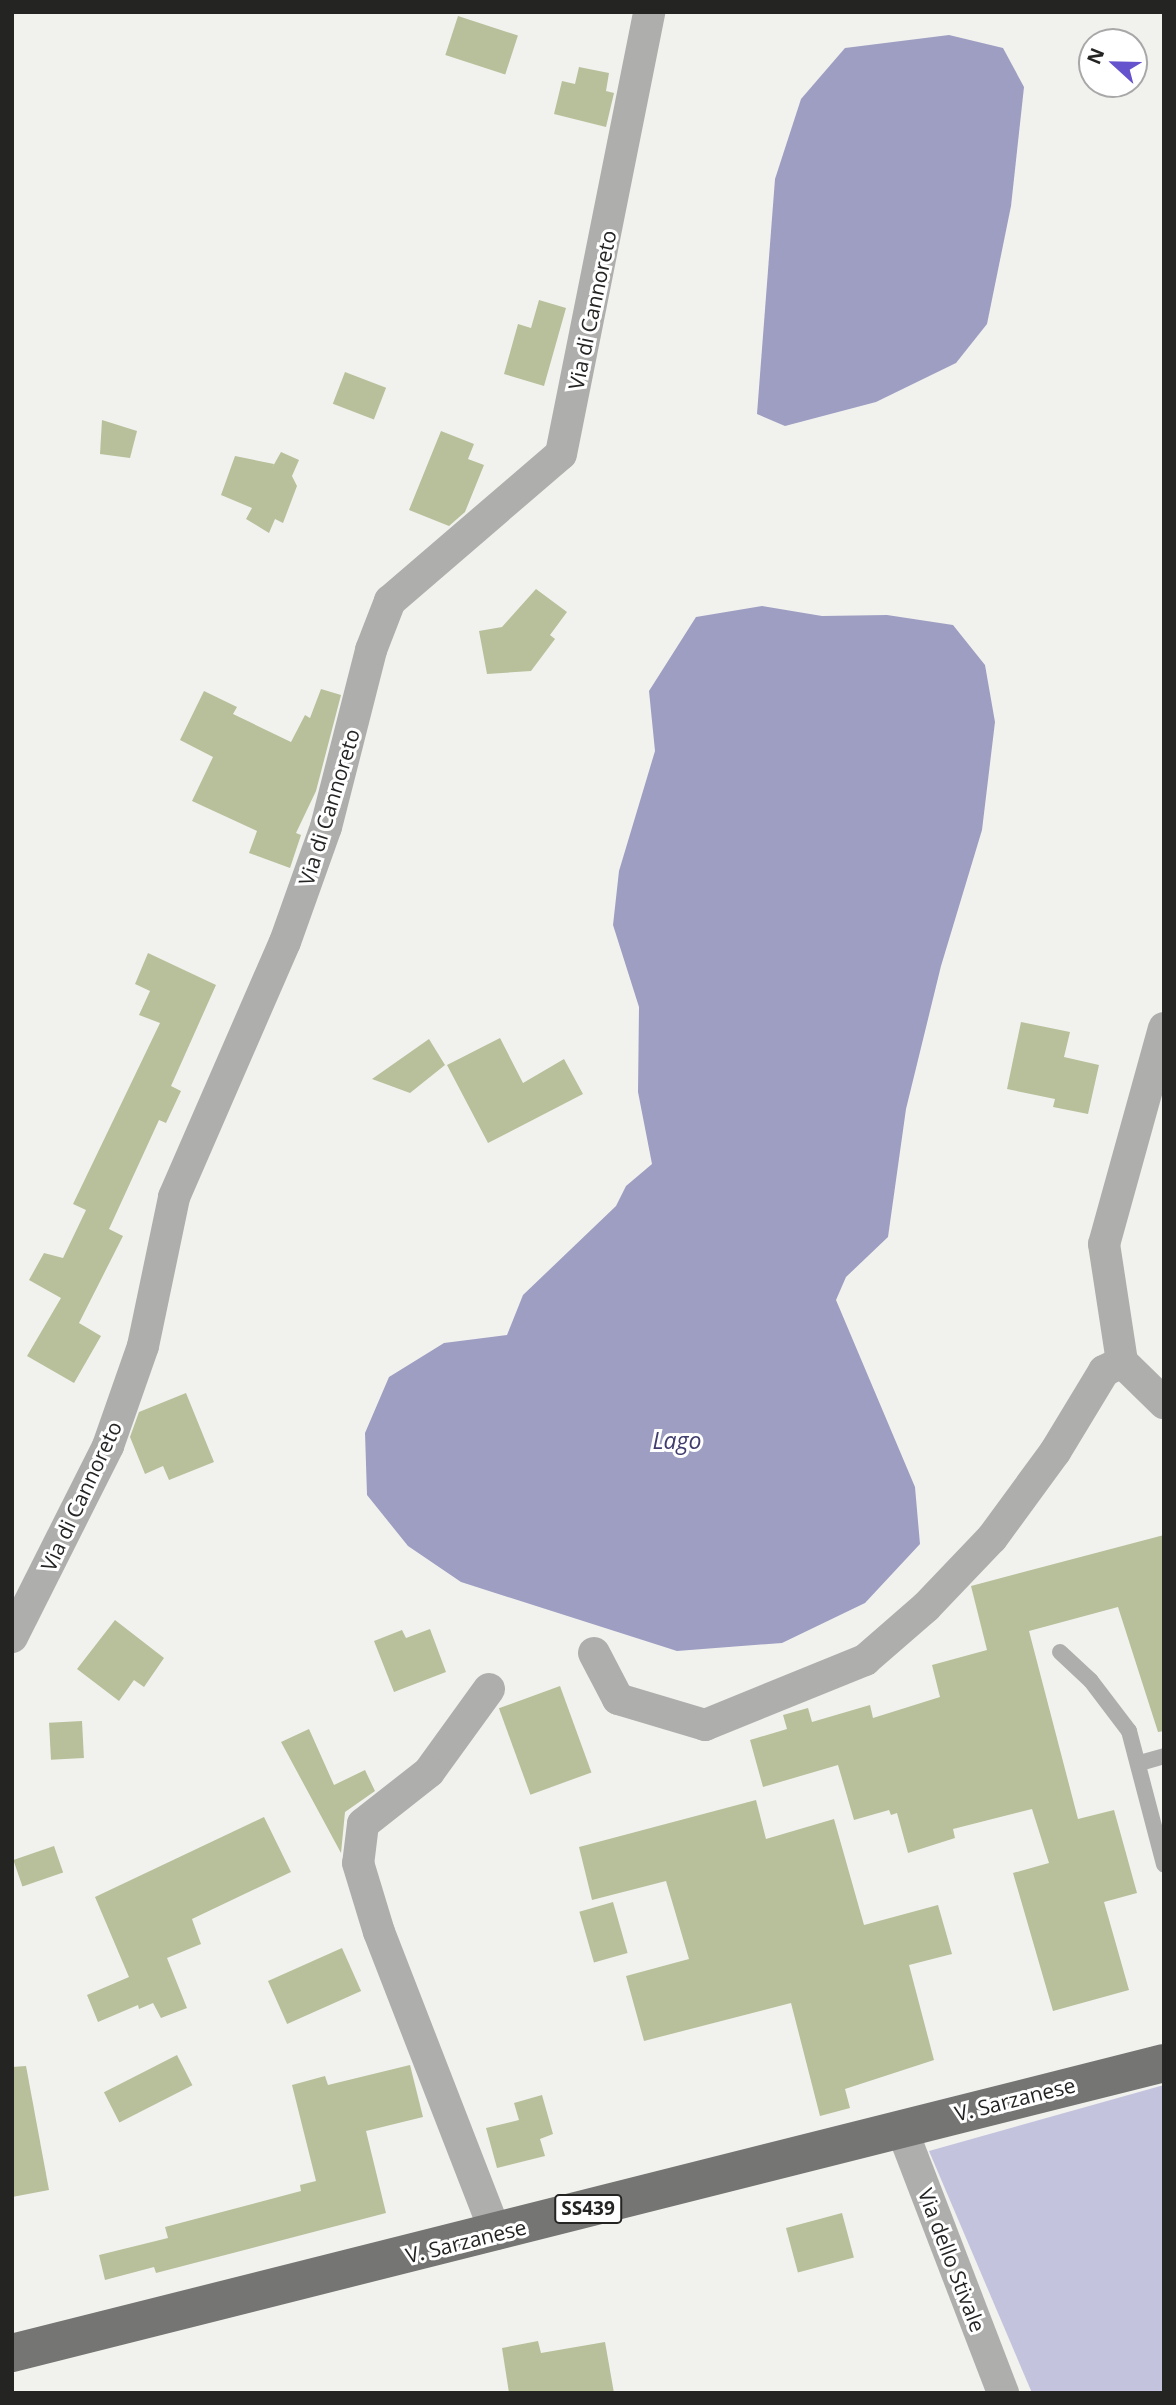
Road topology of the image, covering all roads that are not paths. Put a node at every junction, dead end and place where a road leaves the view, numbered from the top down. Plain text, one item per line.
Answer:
1 (649, 12) edge
2 (1164, 1028) edge
3 (1122, 1362) junction
4 (1164, 1403) edge
5 (12, 1637) edge
6 (1060, 1652) dead end
7 (594, 1653) dead end
8 (489, 1689) dead end
9 (1164, 1756) edge
10 (1140, 1763) junction
11 (1164, 1864) edge
12 (1164, 2063) edge
13 (901, 2127) junction
14 (496, 2234) junction
15 (12, 2353) edge
16 (1003, 2393) edge

1 - 5 street, Via di Cannoreto
2 - 3 street
3 - 4 street
3 - 7 street
6 - 10 lane
8 - 14 street
9 - 10 lane
10 - 11 lane
12 - 13 main road, V. Sarzanese / SS439
13 - 14 main road, V. Sarzanese / SS439
13 - 16 street, Via dello Stivale
14 - 15 main road, V. Sarzanese / SS439

